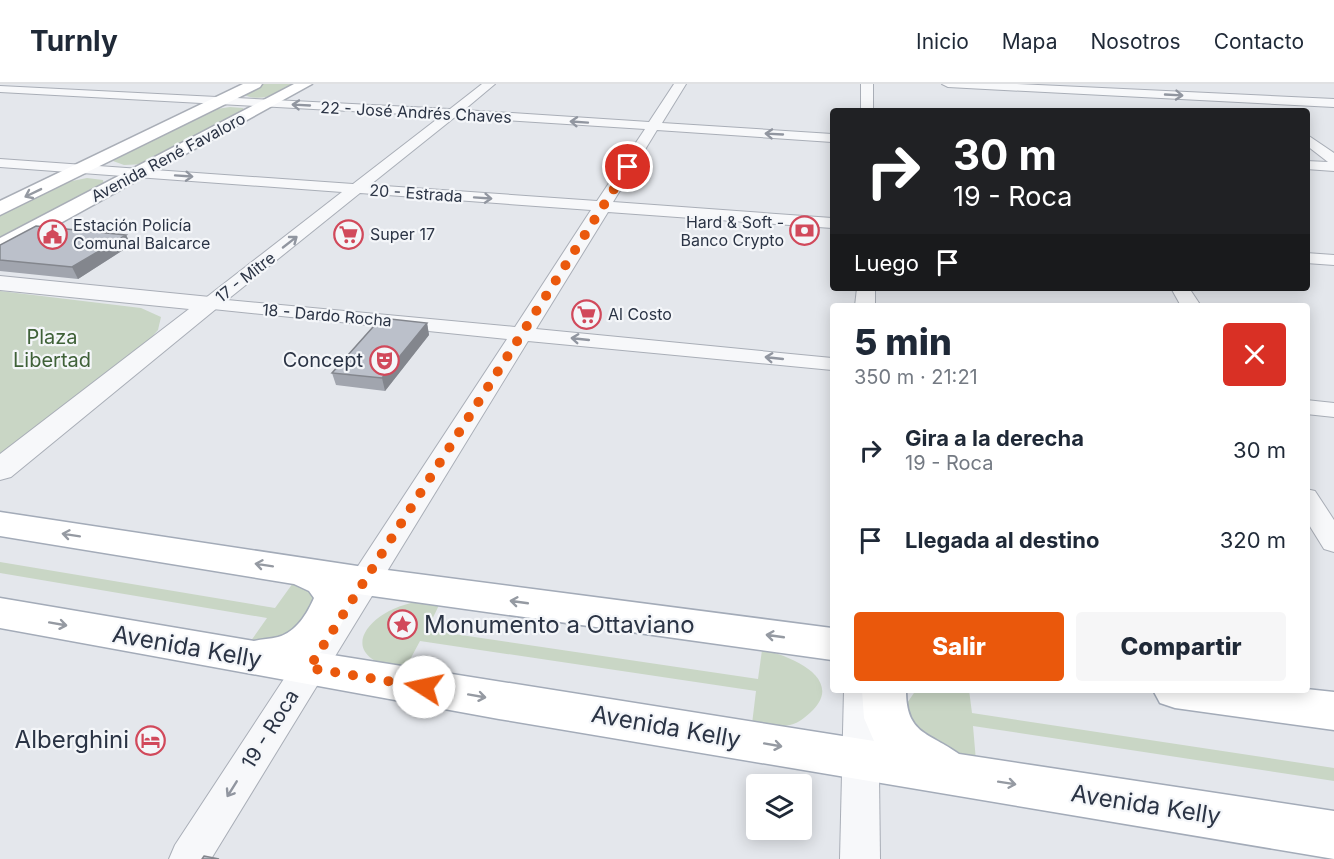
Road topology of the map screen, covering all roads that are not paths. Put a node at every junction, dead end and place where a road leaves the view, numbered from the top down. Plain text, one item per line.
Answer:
1 (62, 84) edge
2 (255, 84) edge
3 (305, 84) edge
4 (489, 84) edge
5 (680, 84) edge
6 (867, 84) edge
7 (948, 84) edge
8 (1241, 84) edge
9 (1058, 87) edge
10 (0, 89) edge
11 (43, 91) junction
12 (237, 93) junction
13 (1260, 99) junction
14 (276, 100) junction
15 (220, 101) junction
16 (11, 103) dead end
17 (1334, 103) edge
18 (1069, 104) dead end
19 (867, 108) edge
20 (1270, 108) edge
21 (453, 113) junction
22 (653, 127) junction
23 (830, 138) edge
24 (1310, 141) edge
25 (1334, 160) edge
26 (0, 163) edge
27 (1310, 165) edge
28 (1334, 167) edge
29 (81, 170) junction
30 (141, 173) junction
31 (56, 182) junction
32 (111, 188) junction
33 (358, 189) junction
34 (603, 206) junction
35 (0, 209) edge
36 (830, 223) edge
37 (0, 247) edge
38 (1310, 258) edge
39 (1334, 260) edge
40 (0, 283) edge
41 (210, 304) junction
42 (522, 333) junction
43 (830, 364) edge
44 (1310, 407) edge
45 (1334, 410) edge
46 (0, 470) edge
47 (1310, 503) edge
48 (0, 524) edge
49 (1334, 542) edge
50 (300, 570) junction
51 (364, 581) junction
52 (0, 613) edge
53 (830, 644) edge
54 (237, 656) junction
55 (309, 668) junction
56 (861, 693) edge
57 (884, 693) edge
58 (1198, 693) edge
59 (1334, 711) edge
60 (861, 760) junction
61 (954, 775) junction
62 (1334, 835) edge
63 (189, 859) edge
64 (860, 859) edge

1 - 11 street
2 - 12 main road, Avenida René Favaloro
3 - 14 main road, Avenida René Favaloro
4 - 21 street, 17 - Mitre
5 - 22 street, 19 - Roca
6 - 19 street
7 - 9 street
8 - 13 street
9 -> 13 street
9 - 18 street
10 - 11 street, 22 - José Andrés Chaves
11 - 15 street, 22 - José Andrés Chaves
11 - 16 street
12 - 14 main road
12 - 15 main road, Avenida René Favaloro
13 - 17 street
13 - 20 street
14 - 15 street, 22 - José Andrés Chaves
21 -> 14 street, 22 - José Andrés Chaves
14 - 30 main road, Avenida René Favaloro
15 - 29 main road, Avenida René Favaloro
22 -> 21 street, 22 - José Andrés Chaves
21 - 33 street, 17 - Mitre
23 -> 22 street, 22 - José Andrés Chaves
22 - 34 street, 19 - Roca
24 - 25 street
26 - 29 street, 20 - Estrada
27 - 28 street
29 - 30 street, 20 - Estrada
29 - 31 main road, Avenida René Favaloro
30 - 32 main road, Avenida René Favaloro
30 -> 33 street, 20 - Estrada
31 - 32 main road
31 -> 35 main road, Avenida René Favaloro
32 - 37 main road, Avenida René Favaloro
33 -> 34 street, 20 - Estrada
41 -> 33 street, 17 - Mitre
34 - 36 street, 20 - Estrada
34 - 42 street, 19 - Roca
38 - 39 street
40 - 41 street, 18 - Dardo Rocha
41 - 42 street, 18 - Dardo Rocha
41 - 46 street, 17 - Mitre
43 -> 42 street, 18 - Dardo Rocha
42 - 51 street, 19 - Roca
44 - 45 street
47 - 49 street
50 -> 48 main road
50 - 51 main road
50 - 54 main road
53 -> 51 main road
51 - 55 street, 19 - Roca
52 -> 54 main road, Avenida Kelly
54 - 55 main road, Avenida Kelly
55 -> 60 main road, Avenida Kelly
55 -> 63 street, 19 - Roca
56 - 60 street
57 - 61 main road
58 - 59 main road
60 - 61 main road, Avenida Kelly
60 - 64 street
61 -> 62 main road, Avenida Kelly

